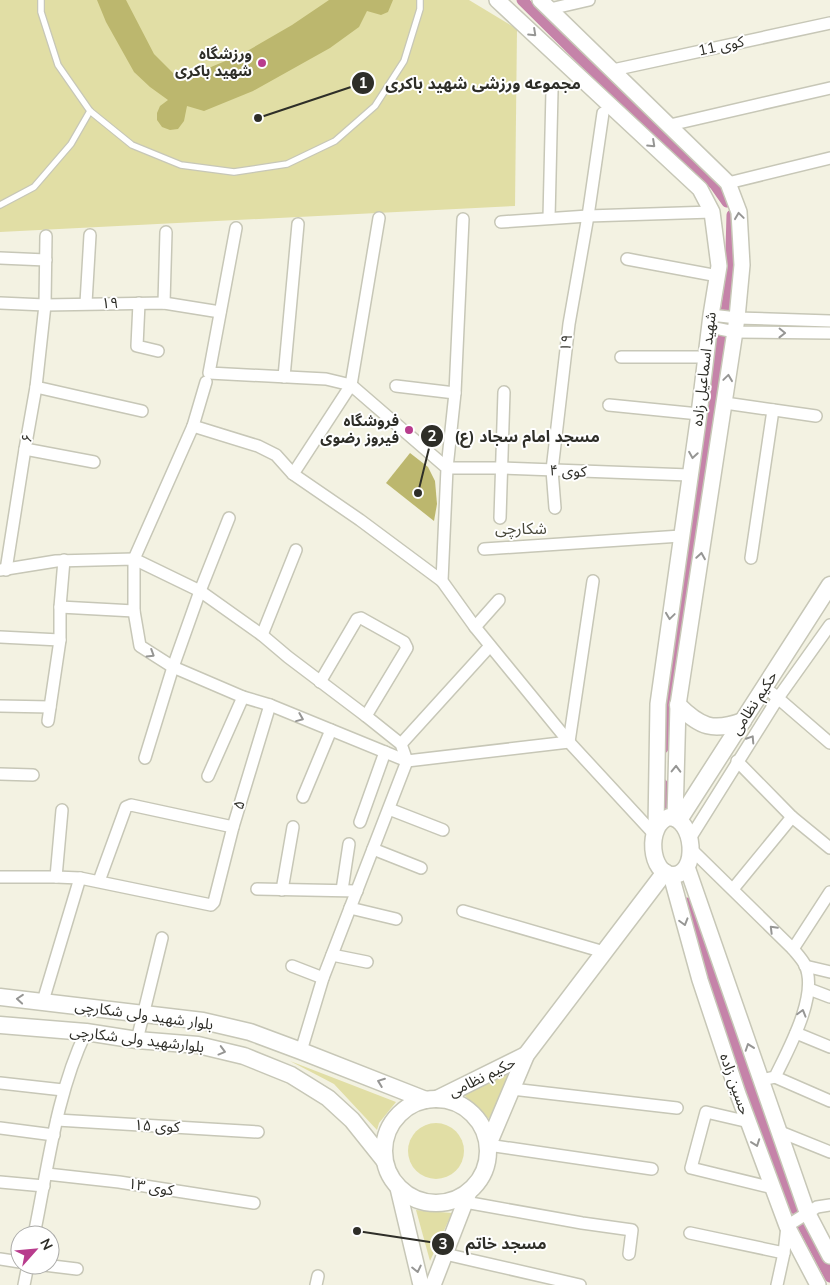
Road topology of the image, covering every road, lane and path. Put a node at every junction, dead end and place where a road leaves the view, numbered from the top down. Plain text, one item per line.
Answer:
1 (41, 0) edge
2 (420, 0) edge
3 (497, 0) edge
4 (585, 0) edge
5 (545, 5) edge
6 (830, 23) edge
7 (613, 70) junction
8 (830, 88) edge
9 (552, 91) dead end
10 (90, 111) junction
11 (603, 113) dead end
12 (670, 125) junction
13 (830, 158) edge
14 (728, 183) junction
15 (0, 205) edge
16 (712, 212) junction
17 (588, 216) junction
18 (379, 218) dead end
19 (550, 218) junction
20 (463, 219) dead end
21 (501, 222) dead end
22 (298, 224) dead end
23 (236, 228) dead end
24 (166, 232) dead end
25 (46, 236) dead end
26 (90, 236) dead end
27 (0, 258) edge
28 (627, 259) dead end
29 (46, 260) junction
30 (718, 276) junction
31 (164, 302) junction
32 (0, 303) edge
33 (86, 303) junction
34 (139, 303) junction
35 (45, 305) junction
36 (220, 312) junction
37 (710, 321) junction
38 (830, 321) edge
39 (736, 325) junction
40 (830, 333) edge
41 (158, 351) dead end
42 (621, 357) dead end
43 (706, 357) junction
44 (284, 377) junction
45 (206, 382) dead end
46 (351, 384) junction
47 (396, 386) dead end
48 (36, 388) junction
49 (504, 392) dead end
50 (456, 394) junction
51 (724, 403) junction
52 (609, 405) dead end
53 (142, 410) dead end
54 (773, 410) junction
55 (699, 414) junction
56 (816, 416) dead end
57 (192, 426) junction
58 (25, 449) junction
59 (94, 462) dead end
60 (447, 468) junction
61 (501, 468) junction
62 (552, 470) junction
63 (293, 474) junction
64 (690, 475) junction
65 (555, 508) dead end
66 (229, 518) dead end
67 (500, 518) dead end
68 (681, 536) junction
69 (484, 549) dead end
70 (296, 550) dead end
71 (751, 558) dead end
72 (134, 559) junction
73 (64, 560) junction
74 (3, 570) edge
75 (593, 581) dead end
76 (442, 582) junction
77 (830, 585) edge
78 (200, 591) junction
79 (498, 600) dead end
80 (60, 606) junction
81 (134, 611) junction
82 (830, 625) edge
83 (475, 627) junction
84 (262, 635) junction
85 (0, 637) edge
86 (60, 640) junction
87 (490, 646) junction
88 (173, 667) junction
89 (320, 682) junction
90 (764, 688) junction
91 (243, 697) junction
92 (778, 698) junction
93 (270, 705) junction
94 (678, 705) junction
95 (0, 706) edge
96 (50, 707) junction
97 (366, 716) junction
98 (48, 721) dead end
99 (743, 721) junction
100 (331, 730) junction
101 (569, 742) junction
102 (830, 743) edge
103 (401, 744) junction
104 (384, 752) junction
105 (144, 758) dead end
106 (407, 761) junction
107 (737, 761) junction
108 (0, 774) edge
109 (33, 775) dead end
110 (208, 776) dead end
111 (303, 797) dead end
112 (389, 809) junction
113 (62, 810) dead end
114 (792, 817) junction
115 (677, 819) junction
116 (360, 822) dead end
117 (233, 827) junction
118 (293, 827) dead end
119 (443, 830) dead end
120 (655, 831) junction
121 (350, 844) dead end
122 (690, 844) junction
123 (830, 848) edge
124 (373, 850) junction
125 (421, 868) dead end
126 (687, 868) junction
127 (668, 874) junction
128 (56, 877) junction
129 (0, 878) edge
130 (80, 878) junction
131 (99, 881) junction
132 (257, 889) dead end
133 (733, 889) junction
134 (282, 890) junction
135 (342, 890) junction
136 (357, 890) junction
137 (830, 892) edge
138 (350, 908) junction
139 (463, 911) dead end
140 (396, 919) dead end
141 (162, 938) dead end
142 (793, 949) junction
143 (604, 952) junction
144 (332, 955) junction
145 (367, 962) dead end
146 (292, 966) dead end
147 (805, 966) junction
148 (830, 972) edge
149 (323, 978) junction
150 (809, 989) junction
151 (830, 997) edge
152 (0, 998) edge
153 (43, 1002) junction
154 (144, 1013) junction
155 (0, 1025) edge
156 (86, 1032) junction
157 (796, 1033) junction
158 (138, 1040) junction
159 (830, 1047) edge
160 (301, 1051) junction
161 (526, 1055) junction
162 (768, 1078) junction
163 (0, 1083) edge
164 (512, 1089) junction
165 (63, 1090) junction
166 (432, 1099) junction
167 (830, 1101) edge
168 (677, 1108) dead end
169 (57, 1120) junction
170 (748, 1122) junction
171 (0, 1128) edge
172 (778, 1131) junction
173 (258, 1132) dead end
174 (54, 1135) junction
175 (488, 1145) junction
176 (830, 1152) edge
177 (384, 1160) junction
178 (652, 1169) dead end
179 (47, 1174) junction
180 (0, 1182) edge
181 (44, 1186) junction
182 (398, 1188) junction
183 (773, 1188) junction
184 (467, 1197) junction
185 (254, 1203) dead end
186 (830, 1205) edge
187 (807, 1212) junction
188 (36, 1225) edge
189 (786, 1226) junction
190 (690, 1233) dead end
191 (784, 1253) junction
192 (445, 1254) junction
193 (629, 1254) dead end
194 (830, 1256) edge
195 (60, 1267) edge
196 (77, 1269) dead end
197 (421, 1285) edge
198 (433, 1285) edge
199 (580, 1285) edge
200 (777, 1285) edge
201 (818, 1285) edge

1 - 10 lane
2 - 10 lane
3 -> 16 street, شهید اسماعیل زاده
4 - 5 street
5 - 7 street, شهید اسماعیل زاده
6 - 7 street, کوی 11
7 - 12 street, شهید اسماعیل زاده
8 - 12 street
9 - 19 street
10 - 15 lane
11 - 17 street, ۱۹
12 - 14 street, شهید اسماعیل زاده
13 - 14 street
39 -> 14 street, شهید اسماعیل زاده
16 - 17 street
16 - 30 street, شهید اسماعیل زاده
17 - 19 street
17 - 62 street, ۱۹
18 - 46 street
19 - 21 street
20 - 50 street
22 - 44 street
23 - 36 street
24 - 31 street
25 - 29 street, ۶
26 - 33 street
27 - 29 street
28 - 30 street
29 - 35 street, ۶
30 - 37 street, شهید اسماعیل زاده
31 - 34 street, ۱۹
31 - 36 street, ۱۹
32 - 35 street, ۱۹
33 - 34 street, ۱۹
33 - 35 street, ۱۹
34 - 41 street
35 - 48 street, ۶
36 - 44 street
37 - 39 street
37 - 43 street, شهید اسماعیل زاده
38 - 39 street
39 -> 40 street
51 -> 39 street, شهید اسماعیل زاده
42 - 43 street
43 - 55 street, شهید اسماعیل زاده
44 - 46 street
45 - 57 street
46 - 60 street
46 - 63 street
47 - 50 street
48 - 53 street
48 - 58 street, ۶
49 - 61 street
50 - 60 street
51 - 54 street
94 -> 51 street, شهید اسماعیل زاده
52 - 55 street
54 - 56 street
54 - 71 street
55 -> 64 street, شهید اسماعیل زاده
57 - 63 street
57 - 72 street
58 - 59 street
58 - 74 street, ۶
60 - 61 street, کوی ۴
60 - 76 street
61 - 62 street, کوی ۴
61 - 67 street
62 - 64 street, کوی ۴
62 - 65 street, ۱۹
63 - 76 street
64 - 68 street, شهید اسماعیل زاده
66 - 78 street
68 - 69 street
68 -> 120 street, شهید اسماعیل زاده
70 - 84 street
72 - 73 street
72 - 78 street
72 - 81 street
73 - 74 street
73 - 80 street
75 - 101 street
76 - 83 street
77 - 90 main road, حکیم نظامی
78 - 84 street
78 - 88 street
79 - 83 street
80 - 81 street
80 - 86 street
81 -> 88 street
82 - 92 street
83 - 87 street
84 - 89 street
85 - 86 street
86 - 96 street
87 - 101 street
87 - 103 street
88 - 91 street
88 - 105 street
89 - 97 street
89 - 97 street
90 - 92 street
90 - 99 main road, حکیم نظامی
91 - 93 street
91 - 110 street
92 - 102 street
107 -> 92 street
93 -> 100 street
93 - 117 street, ۵
94 - 99 main road
115 -> 94 street, شهید اسماعیل زاده
95 - 96 street
96 - 98 street
97 - 103 street
99 - 115 main road, حکیم نظامی
100 - 104 street
100 - 111 street
101 - 106 street
101 - 120 street
103 - 106 street
104 - 106 street
104 - 116 street
106 - 112 street
107 - 114 street
107 - 122 street
108 - 109 street
112 - 119 street
112 - 124 street
113 - 128 street
114 - 123 street
114 - 133 street
115 - 120 main road
115 - 122 main road
117 - 131 street
117 - 131 street, ۵
118 - 134 street
120 - 127 main road
121 - 135 street
122 - 126 main road
122 - 133 street
124 - 125 street
124 - 136 street
126 - 127 main road
162 -> 126 street, حسین زاده
127 - 143 main road, حکیم نظامی
127 -> 170 street, حسین زاده
128 - 129 street
128 - 130 street
130 - 131 street
130 - 153 street
132 - 134 street
142 -> 133 street
134 - 135 street
135 - 136 street
136 - 138 street
137 - 142 street
138 - 140 street
138 - 144 street
139 - 143 street
141 - 154 street
142 - 147 street
143 - 161 main road, حکیم نظامی
144 - 145 street
144 - 149 street
146 - 149 street
147 - 148 street
147 - 150 street
149 - 160 street
150 - 151 street
157 -> 150 street
153 -> 152 main road, بلوار شهید ولی شکارچی
153 - 154 main road, بلوار شهید ولی شکارچی
154 - 158 street
154 - 160 main road, بلوار شهید ولی شکارچی
155 - 156 main road, بلوارشهید ولی شکارچی
156 - 158 main road, بلوارشهید ولی شکارچی
156 - 165 street
157 - 159 street
157 - 162 street
158 -> 177 main road, بلوارشهید ولی شکارچی
166 -> 160 main road, بلوار شهید ولی شکارچی
161 - 164 main road, حکیم نظامی
161 - 166 main road, حکیم نظامی
162 - 167 street
162 - 172 street, حسین زاده
163 - 165 street
164 - 168 street
164 - 175 main road, حکیم نظامی
165 - 169 street
166 - 175 main road
166 - 177 main road
169 - 173 street, کوی ۱۵
169 - 174 street
170 -> 183 street, حسین زاده
170 - 183 street
171 - 174 street
172 - 176 street
172 - 187 street, حسین زاده
174 - 179 street
175 - 178 street
175 - 184 main road
177 - 182 main road
179 - 181 street
179 - 185 street, کوی ۱۳
180 - 181 street
181 - 188 street
182 - 184 main road
182 -> 197 street
183 - 189 street, حسین زاده
184 - 192 street
184 - 193 street
186 - 187 street
187 - 189 street
187 - 194 street, حسین زاده
189 - 191 street
189 - 201 street, حسین زاده
190 - 191 street
191 - 200 street
192 - 198 street
192 - 199 street
195 - 196 street

